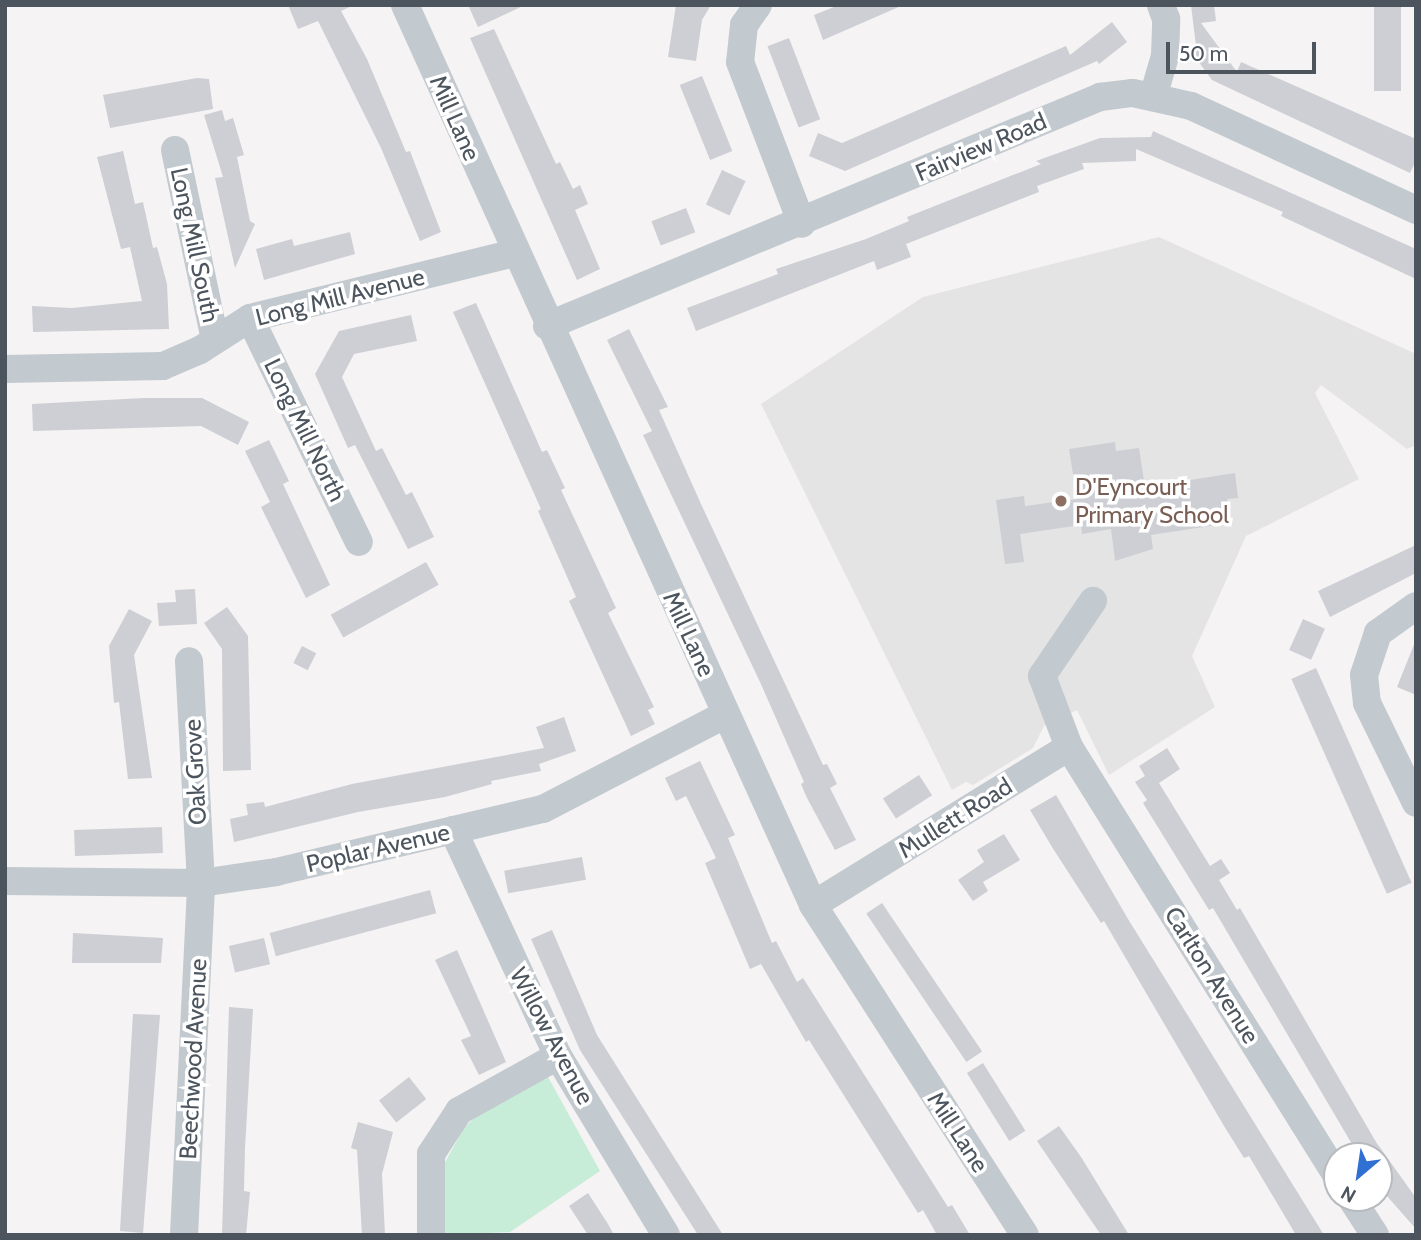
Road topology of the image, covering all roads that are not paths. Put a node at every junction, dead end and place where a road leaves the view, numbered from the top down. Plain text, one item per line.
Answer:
1 (405, 5) edge
2 (758, 5) edge
3 (1161, 5) edge
4 (1153, 97) junction
5 (175, 150) dead end
6 (1416, 209) edge
7 (802, 224) junction
8 (515, 253) junction
9 (250, 318) junction
10 (547, 326) junction
11 (215, 340) junction
12 (5, 369) edge
13 (359, 542) dead end
14 (1093, 601) dead end
15 (1416, 606) edge
16 (190, 661) dead end
17 (726, 714) junction
18 (1069, 747) junction
19 (1416, 803) edge
20 (453, 830) junction
21 (5, 881) edge
22 (201, 883) junction
23 (813, 905) junction
24 (558, 1056) junction
25 (1323, 1154) edge
26 (1360, 1212) edge
27 (184, 1235) edge
28 (431, 1235) edge
29 (666, 1235) edge
30 (1025, 1235) edge
31 (1375, 1235) edge

1 - 8 street, Mill Lane
2 - 7 street
3 - 4 street
4 - 6 street, Fairview Road
4 - 7 street, Fairview Road
5 - 11 street, Long Mill South
7 - 10 street, Fairview Road
8 - 9 street, Long Mill Avenue
8 - 10 street, Mill Lane
9 - 11 street, Long Mill Avenue
9 - 13 street, Long Mill North
10 - 17 street, Mill Lane
11 - 12 street, Long Mill Avenue
14 - 18 street
15 - 19 street
16 - 22 street, Oak Grove
17 - 20 street, Poplar Avenue
17 - 23 street, Mill Lane
18 - 23 street, Mullett Road
18 - 25 street, Carlton Avenue
20 - 22 street, Poplar Avenue
20 - 24 street, Willow Avenue
21 - 22 street, Poplar Avenue
22 - 27 street, Beechwood Avenue
23 - 30 street, Mill Lane
24 - 28 street
24 - 29 street, Willow Avenue
26 - 31 street

